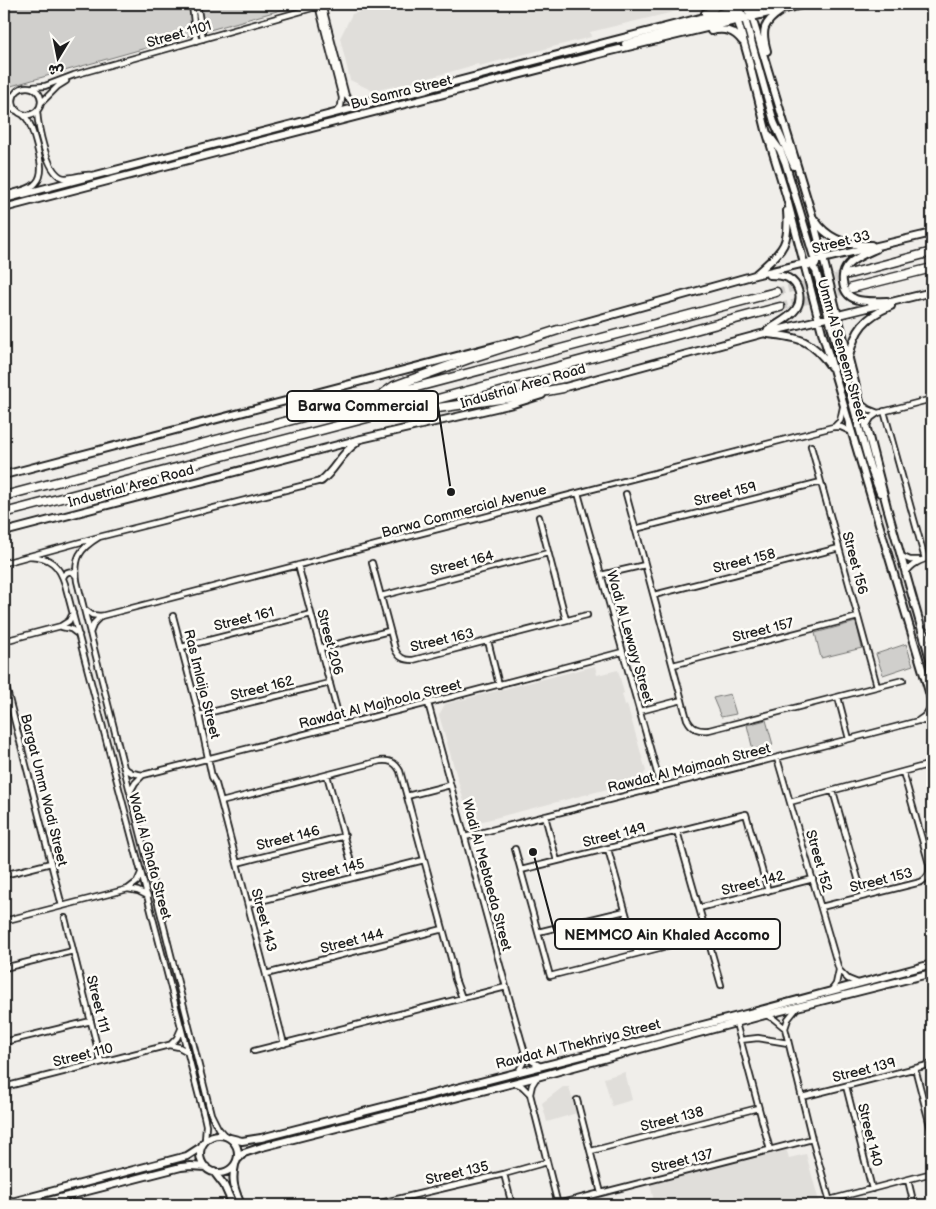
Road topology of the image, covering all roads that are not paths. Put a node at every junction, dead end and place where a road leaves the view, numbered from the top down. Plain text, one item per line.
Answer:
1 (192, 4) edge
2 (197, 4) edge
3 (719, 4) edge
4 (778, 4) edge
5 (806, 4) edge
6 (320, 5) edge
7 (784, 9) junction
8 (743, 11) edge
9 (649, 30) junction
10 (203, 39) junction
11 (196, 41) junction
12 (639, 45) junction
13 (603, 53) junction
14 (748, 57) junction
15 (74, 76) junction
16 (773, 86) junction
17 (33, 88) junction
18 (14, 95) junction
19 (400, 96) junction
20 (4, 100) edge
21 (41, 103) junction
22 (4, 108) edge
23 (37, 111) junction
24 (20, 113) junction
25 (334, 113) junction
26 (766, 130) junction
27 (96, 176) junction
28 (804, 190) junction
29 (4, 195) edge
30 (786, 195) junction
31 (4, 199) edge
32 (4, 208) edge
33 (812, 215) junction
34 (932, 233) edge
35 (884, 245) junction
36 (932, 252) edge
37 (823, 259) junction
38 (815, 261) junction
39 (804, 264) junction
40 (932, 268) edge
41 (850, 274) tunnel mouth
42 (755, 275) junction
43 (852, 288) tunnel mouth
44 (776, 292) tunnel mouth
45 (932, 292) edge
46 (903, 300) junction
47 (780, 307) tunnel mouth
48 (838, 315) junction
49 (828, 317) junction
50 (819, 319) junction
51 (558, 330) junction
52 (762, 334) junction
53 (849, 360) junction
54 (834, 371) junction
55 (563, 388) junction
56 (380, 396) junction
57 (932, 398) edge
58 (860, 403) junction
59 (843, 405) junction
60 (881, 412) junction
61 (371, 418) junction
62 (833, 427) junction
63 (866, 427) junction
64 (852, 432) junction
65 (361, 439) junction
66 (811, 446) dead end
67 (4, 475) edge
68 (321, 481) joint
69 (821, 482) junction
70 (578, 493) junction
71 (626, 494) dead end
72 (4, 496) edge
73 (887, 507) junction
74 (4, 513) edge
75 (539, 517) dead end
76 (635, 529) junction
77 (4, 532) edge
78 (99, 537) junction
79 (839, 548) junction
80 (548, 553) junction
81 (30, 556) junction
82 (901, 556) junction
83 (932, 557) edge
84 (923, 560) junction
85 (372, 563) dead end
86 (4, 564) edge
87 (645, 565) junction
88 (298, 566) junction
89 (906, 574) junction
90 (76, 576) junction
91 (601, 576) junction
92 (63, 578) junction
93 (654, 595) junction
94 (381, 596) junction
95 (84, 610) junction
96 (73, 613) junction
97 (311, 614) junction
98 (587, 615) dead end
99 (101, 616) junction
100 (174, 616) dead end
101 (858, 618) junction
102 (566, 620) junction
103 (60, 626) junction
104 (921, 628) junction
105 (390, 631) junction
106 (90, 634) junction
107 (79, 635) junction
108 (932, 640) edge
109 (4, 641) edge
110 (488, 641) junction
111 (182, 647) junction
112 (321, 648) junction
113 (622, 652) junction
114 (673, 665) junction
115 (932, 666) edge
116 (4, 679) edge
117 (903, 680) dead end
118 (330, 683) junction
119 (499, 684) junction
120 (877, 686) junction
121 (838, 697) junction
122 (682, 700) junction
123 (932, 702) edge
124 (428, 703) junction
125 (640, 711) junction
126 (199, 715) junction
127 (918, 721) junction
128 (932, 723) edge
129 (340, 725) junction
130 (849, 739) junction
131 (209, 758) junction
132 (777, 758) junction
133 (924, 766) dead end
134 (124, 767) junction
135 (903, 772) junction
136 (142, 775) junction
137 (327, 775) junction
138 (450, 785) junction
139 (661, 787) junction
140 (833, 791) junction
141 (130, 792) junction
142 (407, 796) junction
143 (221, 802) junction
144 (790, 802) junction
145 (545, 816) junction
146 (677, 831) junction
147 (345, 836) junction
148 (465, 837) junction
149 (515, 849) dead end
150 (608, 849) junction
151 (424, 860) junction
152 (557, 861) junction
153 (51, 863) junction
154 (237, 863) junction
155 (521, 870) junction
156 (141, 872) junction
157 (4, 875) edge
158 (355, 877) junction
159 (813, 879) junction
160 (128, 889) junction
161 (768, 891) junction
162 (148, 896) junction
163 (863, 896) junction
164 (248, 904) junction
165 (62, 906) junction
166 (821, 907) junction
167 (699, 908) junction
168 (624, 911) junction
169 (65, 918) dead end
170 (4, 921) edge
171 (443, 929) junction
172 (538, 932) junction
173 (706, 936) junction
174 (73, 951) junction
175 (637, 953) junction
176 (932, 964) edge
177 (4, 968) edge
178 (839, 970) junction
179 (932, 973) edge
180 (266, 974) junction
181 (860, 983) junction
182 (721, 985) dead end
183 (506, 987) junction
184 (831, 991) junction
185 (462, 998) junction
186 (798, 1007) junction
187 (765, 1015) junction
188 (91, 1021) junction
189 (736, 1023) junction
190 (182, 1027) junction
191 (785, 1028) junction
192 (4, 1040) edge
193 (740, 1040) junction
194 (788, 1043) junction
195 (284, 1044) junction
196 (169, 1045) junction
197 (254, 1051) dead end
198 (188, 1052) junction
199 (525, 1053) junction
200 (101, 1062) junction
201 (932, 1064) edge
202 (541, 1067) junction
203 (915, 1068) junction
204 (518, 1073) junction
205 (537, 1077) junction
206 (511, 1083) junction
207 (846, 1086) junction
208 (4, 1088) edge
209 (530, 1094) junction
210 (802, 1097) junction
211 (577, 1100) dead end
212 (758, 1108) junction
213 (932, 1133) edge
214 (227, 1136) junction
215 (812, 1139) junction
216 (203, 1144) junction
217 (770, 1150) junction
218 (591, 1151) junction
219 (236, 1161) junction
220 (547, 1162) junction
221 (206, 1167) junction
222 (214, 1172) junction
223 (932, 1173) edge
224 (504, 1174) junction
225 (908, 1180) junction
226 (872, 1189) junction
227 (601, 1194) junction
228 (4, 1197) edge
229 (829, 1200) junction
230 (13, 1201) junction
231 (4, 1204) edge
232 (33, 1205) edge
233 (232, 1205) edge
234 (241, 1205) edge
235 (372, 1205) edge
236 (512, 1205) edge
237 (558, 1205) edge
238 (831, 1205) edge
239 (914, 1205) edge

1 - 11 street
2 - 10 street
3 - 9 street
4 - 8 street
5 - 7 street, Bu Samra Street
6 - 10 street, Street 1101
6 - 19 street
6 - 25 street
7 - 8 street, Bu Samra Street
7 - 16 street
8 - 9 street, Bu Samra Street
8 - 12 street, Bu Samra Street
8 - 13 street
8 - 14 street, Umm Al Seneem Street
8 - 16 street, Umm Al Seneem Street
8 - 28 street
9 - 19 street, Bu Samra Street
10 - 11 street, Street 1101
11 - 15 street, Street 1101
12 - 13 street, Bu Samra Street
12 - 14 street
13 - 32 street, Bu Samra Street
14 - 26 street, Umm Al Seneem Street
15 - 17 street, Street 1101
15 - 21 street, Street 1101
16 - 28 street, Umm Al Seneem Street
17 - 18 street
17 - 21 street
18 - 20 street
18 - 24 street
19 - 25 street, Bu Samra Street
21 - 23 street
22 - 24 street
23 - 24 street
23 - 27 street
24 - 29 street
25 - 27 street, Bu Samra Street
26 - 30 street, Umm Al Seneem Street
26 - 38 street
27 - 31 street, Bu Samra Street
28 - 33 street, Umm Al Seneem Street
30 - 39 street, Umm Al Seneem Street
30 - 42 street
33 - 35 street
33 - 37 street, Umm Al Seneem Street
34 - 35 street, Street 33
35 - 37 street, Street 33
35 - 46 street
36 - 41 highway
37 - 38 street, Street 33
37 - 48 street, Umm Al Seneem Street
38 - 39 street, Street 33
38 - 48 street
39 - 42 street, Street 33
39 - 49 street
39 - 50 street, Umm Al Seneem Street
40 - 43 highway
42 - 51 street
42 - 52 street
44 - 56 highway, Industrial Area Road
45 - 46 street, Industrial Area Road
46 - 48 street, Industrial Area Road
46 - 53 street
47 - 61 highway, Industrial Area Road
48 - 49 street, Industrial Area Road
48 - 53 street, Umm Al Seneem Street
49 - 50 street, Industrial Area Road
49 - 73 street
50 - 52 street, Industrial Area Road
50 - 54 street, Umm Al Seneem Street
51 - 56 highway
51 - 67 street
52 - 54 street
52 - 55 street, Industrial Area Road
53 - 58 street, Umm Al Seneem Street
54 - 59 street, Umm Al Seneem Street
55 - 61 highway
55 - 65 street, Industrial Area Road
56 - 72 highway, Industrial Area Road
57 - 60 street
58 - 60 street
58 - 63 street, Umm Al Seneem Street
59 - 62 street
59 - 64 street, Umm Al Seneem Street
60 - 63 street
60 - 84 street
61 - 74 highway, Industrial Area Road
62 - 64 street, Barwa Commercial Avenue
62 - 70 street, Barwa Commercial Avenue
63 - 73 street, Umm Al Seneem Street
64 - 123 street, Umm Al Seneem Street
65 - 68 street
65 - 77 street, Industrial Area Road
66 - 69 street, Street 156
68 - 78 street
69 - 76 street, Street 159
69 - 79 street, Street 156
70 - 88 street, Barwa Commercial Avenue
70 - 91 street, Wadi Al Lewayy Street
71 - 76 street
73 - 82 street, Umm Al Seneem Street
75 - 80 street
76 - 87 street
78 - 81 street
78 - 90 street, Wadi Al Ghafa Street
79 - 93 street, Street 158
79 - 101 street, Street 156
80 - 94 street, Street 164
80 - 102 street
81 - 86 street
81 - 92 street, Wadi Al Ghafa Street
82 - 84 street
82 - 89 street, Umm Al Seneem Street
83 - 84 street
84 - 89 street
85 - 94 street, Street 163
87 - 91 street
87 - 93 street
88 - 97 street, Street 206
88 - 99 street, Barwa Commercial Avenue
89 - 104 street, Umm Al Seneem Street
90 - 92 street
90 - 95 street, Wadi Al Ghafa Street
91 - 113 street, Wadi Al Lewayy Street
92 - 96 street, Wadi Al Ghafa Street
93 - 114 street
94 - 105 street, Street 163
95 - 99 street
95 - 106 street, Wadi Al Ghafa Street
96 - 103 street
96 - 107 street, Wadi Al Ghafa Street
97 - 111 street, Street 161
97 - 112 street, Street 206
98 - 102 street, Street 163
99 - 106 street
100 - 111 street, Ras Imlaija Street
101 - 114 street, Street 157
101 - 120 street, Street 156
102 - 110 street, Street 163
103 - 107 street
103 - 109 street
104 - 108 street, Umm Al Seneem Street
104 - 115 street, Umm Al Seneem Street
105 - 110 street, Street 163
105 - 112 street
106 - 134 street, Wadi Al Ghafa Street
107 - 156 street, Wadi Al Ghafa Street
110 - 119 street, Street 163
111 - 126 street, Ras Imlaija Street
112 - 118 street, Street 206
113 - 119 street, Rawdat Al Majhoola Street
113 - 125 street, Wadi Al Lewayy Street
114 - 122 street
116 - 153 street, Bargat Umm Wadi Street
117 - 120 street
118 - 126 street, Street 162
118 - 129 street, Street 206
119 - 124 street, Rawdat Al Majhoola Street
120 - 121 street
121 - 122 street
121 - 130 street
122 - 125 street
123 - 127 street
124 - 129 street, Rawdat Al Majhoola Street
124 - 138 street, Wadi Al Mebtaeda Street
125 - 139 street, Wadi Al Lewayy Street
126 - 131 street, Ras Imlaija Street
127 - 128 street, Rawdat Al Majmaah Street
127 - 130 street, Rawdat Al Majmaah Street
129 - 131 street, Rawdat Al Majhoola Street
130 - 132 street, Rawdat Al Majmaah Street
131 - 136 street, Rawdat Al Majhoola Street
131 - 143 street, Street 143
132 - 139 street, Rawdat Al Majmaah Street
132 - 144 street, Street 152
133 - 135 street
134 - 136 street
134 - 141 street, Wadi Al Ghafa Street
135 - 140 street
135 - 163 street, Street 153
136 - 141 street
137 - 142 street
137 - 143 street
137 - 147 street
138 - 142 street
138 - 148 street, Wadi Al Mebtaeda Street
139 - 145 street, Rawdat Al Majmaah Street
140 - 144 street
140 - 163 street
141 - 214 street, Wadi Al Ghafa Street
142 - 151 street
143 - 154 street, Street 143
144 - 159 street, Street 152
145 - 148 street, Rawdat Al Majmaah Street
145 - 152 street
146 - 150 street, Street 149
146 - 161 street, Street 149
146 - 167 street
147 - 154 street, Street 146
147 - 158 street
148 - 183 street, Wadi Al Mebtaeda Street
149 - 155 street
150 - 152 street, Street 149
150 - 168 street
151 - 158 street, Street 145
151 - 171 street
152 - 155 street, Street 149
153 - 157 street
153 - 165 street, Bargat Umm Wadi Street
154 - 164 street, Street 143
155 - 172 street
156 - 160 street
156 - 162 street, Wadi Al Ghafa Street
158 - 164 street, Street 145
159 - 161 street, Street 142
159 - 166 street, Street 152
160 - 162 street
160 - 165 street
161 - 167 street, Street 142
162 - 190 street, Wadi Al Ghafa Street
163 - 166 street, Street 153
164 - 180 street, Street 143
165 - 170 street
166 - 178 street, Street 152
167 - 173 street
168 - 172 street
168 - 175 street
169 - 174 street, Street 111
171 - 180 street, Street 144
171 - 185 street
172 - 175 street
173 - 175 street
173 - 182 street
174 - 177 street
174 - 188 street, Street 111
176 - 181 street, Rawdat Al Thekhriya Street
178 - 181 street
178 - 184 street
179 - 186 street, Rawdat Al Thekhriya Street
180 - 195 street, Street 143
181 - 184 street, Rawdat Al Thekhriya Street
183 - 185 street
183 - 199 street, Wadi Al Mebtaeda Street
184 - 202 street, Rawdat Al Thekhriya Street
185 - 195 street
186 - 187 street, Rawdat Al Thekhriya Street
186 - 191 street
187 - 189 street, Rawdat Al Thekhriya Street
187 - 191 street
188 - 192 street
188 - 200 street, Street 111
189 - 193 street
189 - 205 street, Rawdat Al Thekhriya Street
190 - 196 street
190 - 198 street, Wadi Al Ghafa Street
191 - 194 street
193 - 194 street
193 - 212 street
194 - 210 street
195 - 197 street
196 - 198 street
196 - 200 street, Street 110
198 - 216 street, Wadi Al Ghafa Street
199 - 202 street
199 - 204 street
200 - 208 street, Street 110
201 - 203 street, Street 139
202 - 204 street, Rawdat Al Thekhriya Street
203 - 207 street, Street 139
203 - 213 street
204 - 214 street, Rawdat Al Thekhriya Street
205 - 206 street, Rawdat Al Thekhriya Street
205 - 209 street
206 - 209 street
206 - 219 street, Rawdat Al Thekhriya Street
207 - 210 street, Street 139
207 - 226 street, Street 140
209 - 220 street
210 - 215 street
211 - 218 street
212 - 217 street
212 - 218 street, Street 138
214 - 216 street
214 - 219 street
215 - 217 street, Street 137
215 - 229 street
216 - 221 street
216 - 230 street
217 - 227 street, Street 137
218 - 227 street
219 - 222 street
219 - 234 street
220 - 224 street, Street 135
220 - 237 street
221 - 222 street
221 - 232 street
222 - 233 street
223 - 225 street
224 - 235 street, Street 135
224 - 236 street
225 - 226 street
225 - 239 street
226 - 229 street
227 - 237 street, Street 137
228 - 230 street
229 - 238 street
230 - 231 street

